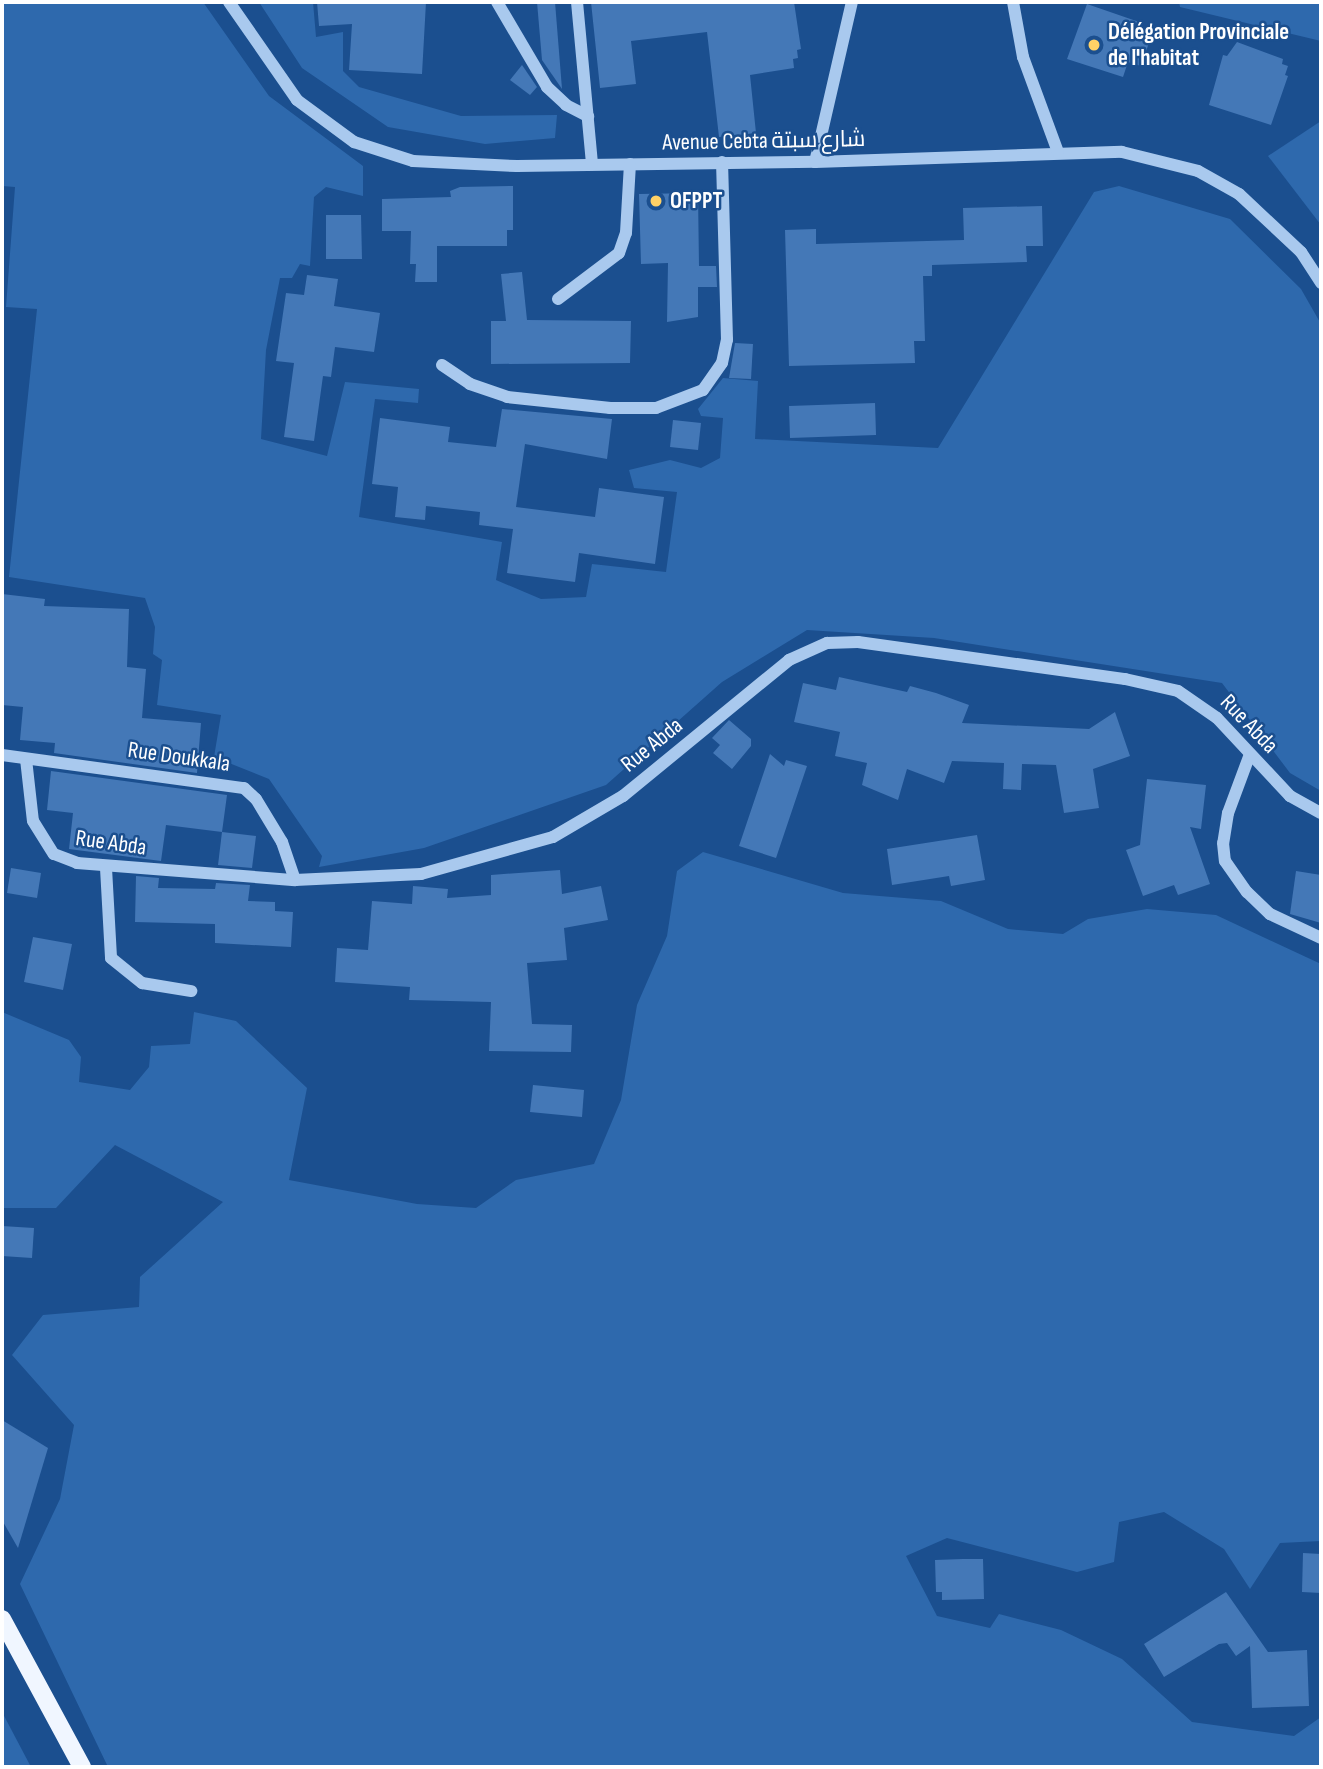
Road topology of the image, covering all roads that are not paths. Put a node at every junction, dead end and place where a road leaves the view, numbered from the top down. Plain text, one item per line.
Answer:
1 (229, 2) edge
2 (497, 2) edge
3 (577, 2) edge
4 (852, 2) edge
5 (1013, 2) edge
6 (588, 116) junction
7 (1058, 152) junction
8 (722, 162) junction
9 (815, 162) junction
10 (592, 164) junction
11 (630, 164) junction
12 (1321, 283) edge
13 (558, 299) dead end
14 (442, 365) dead end
15 (1250, 754) junction
16 (2, 755) edge
17 (26, 759) junction
18 (1321, 813) edge
19 (106, 868) junction
20 (295, 880) junction
21 (1321, 938) edge
22 (191, 990) dead end
23 (2, 1619) edge
24 (82, 1767) edge

1 - 10 street, Avenue Cebta شارع سبتة
2 - 6 street
3 - 6 street
4 - 9 street
5 - 7 street
6 - 10 street
7 - 9 street, Avenue Cebta شارع سبتة
7 - 12 street, Avenue Cebta شارع سبتة
8 - 9 street, Avenue Cebta شارع سبتة
8 - 11 street, Avenue Cebta شارع سبتة
8 - 14 street
10 - 11 street, Avenue Cebta شارع سبتة
11 - 13 street
15 - 18 street, Rue Abda
15 - 20 street, Rue Abda
15 - 21 street
16 - 17 street, Rue Doukkala
17 - 19 street, Rue Abda
17 - 20 street, Rue Doukkala
19 - 20 street, Rue Abda
19 - 22 street
23 - 24 main road

